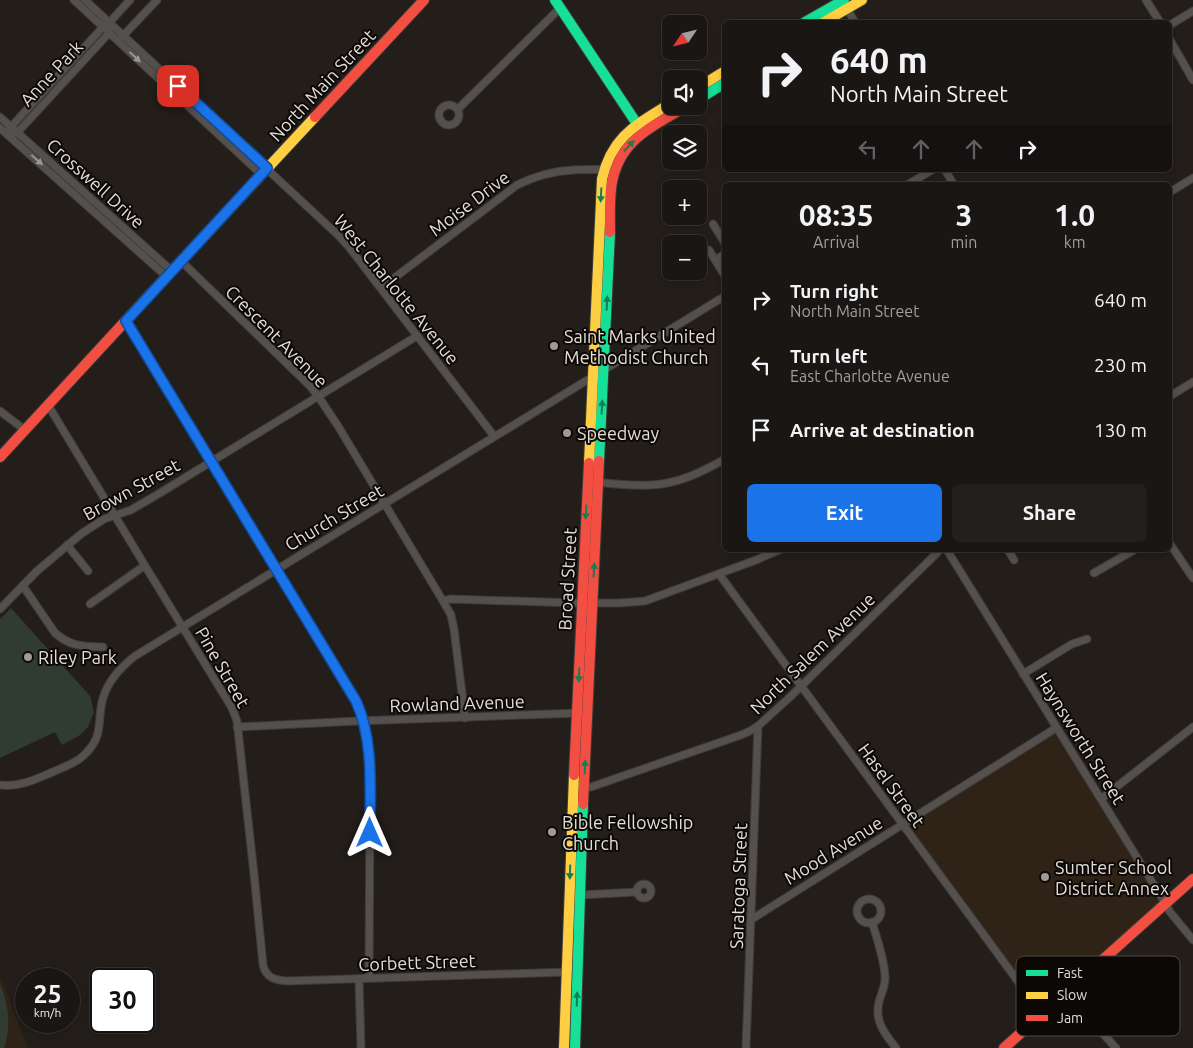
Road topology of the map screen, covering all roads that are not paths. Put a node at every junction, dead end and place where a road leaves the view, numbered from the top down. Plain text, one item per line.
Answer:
1 (74, 0) edge
2 (85, 0) edge
3 (130, 0) edge
4 (157, 0) edge
5 (424, 0) edge
6 (862, 0) edge
7 (1146, 0) edge
8 (843, 2) edge
9 (557, 4) edge
10 (1193, 11) edge
11 (809, 20) edge
12 (826, 20) edge
13 (854, 20) edge
14 (1159, 20) edge
15 (1172, 24) edge
16 (107, 28) junction
17 (121, 38) junction
18 (1172, 43) edge
19 (722, 72) edge
20 (1193, 80) edge
21 (707, 82) edge
22 (722, 85) edge
23 (707, 94) edge
24 (458, 109) dead end
25 (662, 111) edge
26 (669, 115) edge
27 (0, 117) edge
28 (10, 127) junction
29 (0, 128) edge
30 (640, 129) junction
31 (17, 133) junction
32 (6, 134) junction
33 (616, 168) junction
34 (605, 169) junction
35 (264, 171) junction
36 (929, 172) edge
37 (1193, 178) edge
38 (912, 182) edge
39 (1172, 191) edge
40 (713, 224) dead end
41 (722, 238) edge
42 (707, 251) edge
43 (722, 256) edge
44 (715, 260) junction
45 (181, 261) junction
46 (722, 271) edge
47 (169, 274) junction
48 (381, 288) junction
49 (722, 298) edge
50 (126, 321) junction
51 (417, 336) junction
52 (604, 370) junction
53 (593, 376) junction
54 (1193, 382) edge
55 (1172, 395) edge
56 (318, 396) junction
57 (48, 405) junction
58 (0, 411) edge
59 (25, 430) junction
60 (494, 436) junction
61 (0, 457) edge
62 (211, 461) junction
63 (722, 461) edge
64 (593, 482) junction
65 (385, 504) junction
66 (114, 515) junction
67 (67, 545) junction
68 (1172, 547) edge
69 (775, 552) edge
70 (938, 552) edge
71 (948, 552) edge
72 (1009, 552) edge
73 (1131, 552) edge
74 (1014, 560) dead end
75 (144, 566) junction
76 (277, 570) junction
77 (88, 571) dead end
78 (719, 574) junction
79 (1094, 574) dead end
80 (1193, 578) edge
81 (23, 586) junction
82 (443, 601) junction
83 (587, 603) junction
84 (90, 604) dead end
85 (0, 608) edge
86 (183, 628) junction
87 (1087, 639) dead end
88 (103, 648) dead end
89 (1023, 674) junction
90 (800, 686) junction
91 (582, 713) junction
92 (465, 718) junction
93 (364, 722) junction
94 (237, 726) junction
95 (758, 726) junction
96 (1193, 727) edge
97 (1056, 728) junction
98 (0, 786) edge
99 (579, 787) junction
100 (1100, 800) junction
101 (902, 824) junction
102 (1193, 879) edge
103 (637, 892) dead end
104 (580, 895) junction
105 (1165, 904) junction
106 (752, 919) junction
107 (872, 922) dead end
108 (1193, 940) edge
109 (1107, 956) edge
110 (567, 972) junction
111 (270, 978) joint
112 (369, 978) junction
113 (359, 979) junction
114 (1016, 979) edge
115 (1017, 1036) edge
116 (1105, 1036) edge
117 (361, 1048) edge
118 (564, 1048) edge
119 (575, 1048) edge
120 (746, 1048) edge
121 (896, 1048) edge
122 (1004, 1048) edge
123 (1116, 1048) edge

1 - 16 street
2 - 16 street
3 - 16 street, Anne Park
4 - 17 street
5 - 35 main road, North Main Street
6 - 8 main road
7 - 14 street
8 - 11 main road
8 - 12 main road
8 - 13 street
9 - 24 street
9 - 30 main road
10 - 15 street
16 - 17 street, West Charlotte Avenue
16 - 28 street, Anne Park
16 - 31 street, Anne Park
17 - 35 street, West Charlotte Avenue
18 - 20 street
19 - 21 main road
22 - 23 main road
25 - 30 main road
26 - 30 main road
27 - 28 street, Crosswell Drive
28 - 31 street, Crosswell Drive
28 - 32 street, Anne Park
29 - 32 street, Crosswell Drive
33 -> 30 main road, Broad Street
30 - 34 main road, Broad Street
31 - 32 street, Anne Park
31 - 47 street, Crosswell Drive
32 -> 47 street, Crosswell Drive
33 - 34 street, Moise Drive
52 -> 33 main road, Broad Street
34 - 48 street, Moise Drive
34 -> 53 main road, Broad Street
35 - 45 main road, North Main Street
35 - 48 street, West Charlotte Avenue
36 - 38 street
37 - 39 street
40 - 41 street
42 - 44 street
43 - 44 street
44 - 46 street
45 - 47 main road, North Main Street
45 - 56 street, Crescent Avenue
47 - 50 main road, North Main Street
48 - 51 street, West Charlotte Avenue
49 - 52 street, Church Street
50 - 57 main road, North Main Street
50 - 62 street
51 - 56 street, Brown Street
51 - 60 street, West Charlotte Avenue
52 - 53 street, Church Street
64 -> 52 main road, Broad Street
53 - 60 street, Church Street
53 - 64 main road, Broad Street
54 - 55 street
56 - 62 street, Brown Street
56 - 65 street, Crescent Avenue
57 - 59 main road, North Main Street
57 - 66 street, Pine Street
58 - 59 street
59 - 61 main road, North Main Street
60 - 65 street, Church Street
62 - 66 street, Brown Street
62 - 76 street
63 - 64 street
64 - 83 main road, Broad Street
65 - 76 street, Church Street
65 - 82 street, Crescent Avenue
66 - 67 street, Brown Street
66 - 75 street, Pine Street
67 - 77 street
67 - 81 street, Brown Street
68 - 80 street
69 - 78 street
70 - 90 street, North Salem Avenue
71 - 89 street, Haynsworth Street
72 - 74 street
73 - 79 street
75 - 84 street
75 - 86 street, Pine Street
76 - 86 street, Church Street
76 - 93 street
78 - 83 street
78 - 90 street, Hasel Street
81 - 85 street, Brown Street
81 - 88 street
82 - 83 street
82 - 92 street, Crescent Avenue
83 - 91 main road, Broad Street
86 - 94 street, Pine Street
86 - 98 street, Church Street
87 - 89 street
89 - 97 street, Haynsworth Street
90 - 95 street, North Salem Avenue
90 - 101 street, Hasel Street
91 - 92 street, Rowland Avenue
91 - 99 main road, Broad Street
92 - 93 street, Rowland Avenue
93 - 94 street, Rowland Avenue
93 - 112 street
94 - 111 street, Pine Street
95 - 99 street, North Salem Avenue
95 - 106 street, Saratoga Street
96 - 100 street
97 - 100 street, Haynsworth Street
97 - 101 street, Mood Avenue
99 - 104 main road, Broad Street
99 -> 110 main road, Broad Street
100 - 105 street, Haynsworth Street
101 - 106 street, Mood Avenue
101 - 114 street, Hasel Street
102 - 105 main road
103 - 104 street
119 -> 104 main road, Broad Street
105 - 108 street, Haynsworth Street
105 - 109 main road
106 - 120 street, Saratoga Street
107 - 121 street
110 - 112 street, Corbett Street
110 - 118 main road, Broad Street
111 - 113 street, Corbett Street
112 - 113 street, Corbett Street
113 - 117 street
115 - 122 main road
116 - 123 street

